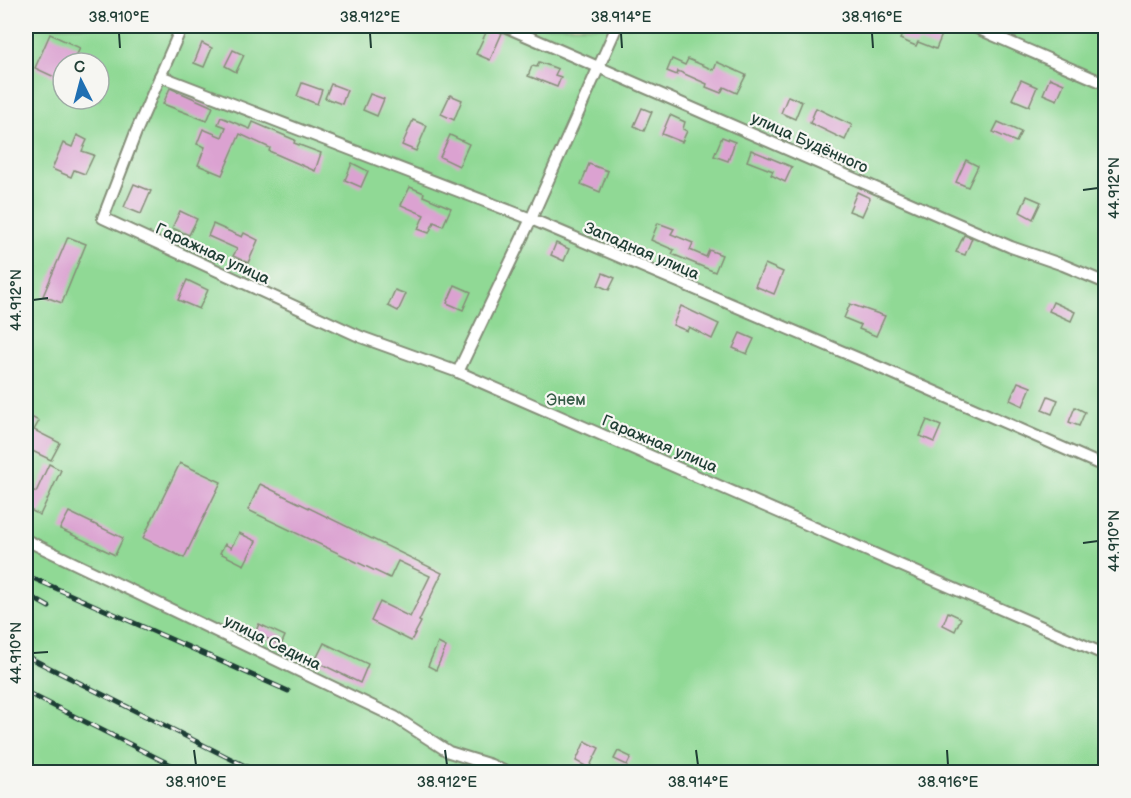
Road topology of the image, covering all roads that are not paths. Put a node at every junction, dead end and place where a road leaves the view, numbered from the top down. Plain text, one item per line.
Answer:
1 (182, 26) edge
2 (504, 26) edge
3 (617, 26) edge
4 (972, 26) edge
5 (599, 66) junction
6 (160, 76) junction
7 (1106, 84) edge
8 (531, 219) junction
9 (1106, 283) edge
10 (458, 372) junction
11 (1106, 467) edge
12 (26, 540) edge
13 (1106, 655) edge
14 (506, 772) edge

1 - 6 street
2 - 5 street, улица Будённого
3 - 5 street
4 - 7 street
5 - 8 street
5 - 9 street, улица Будённого
6 - 8 street, Западная улица
6 - 10 street, Гаражная улица
8 - 10 street
8 - 11 street, Западная улица
10 - 13 street, Гаражная улица
12 - 14 street, улица Седина

